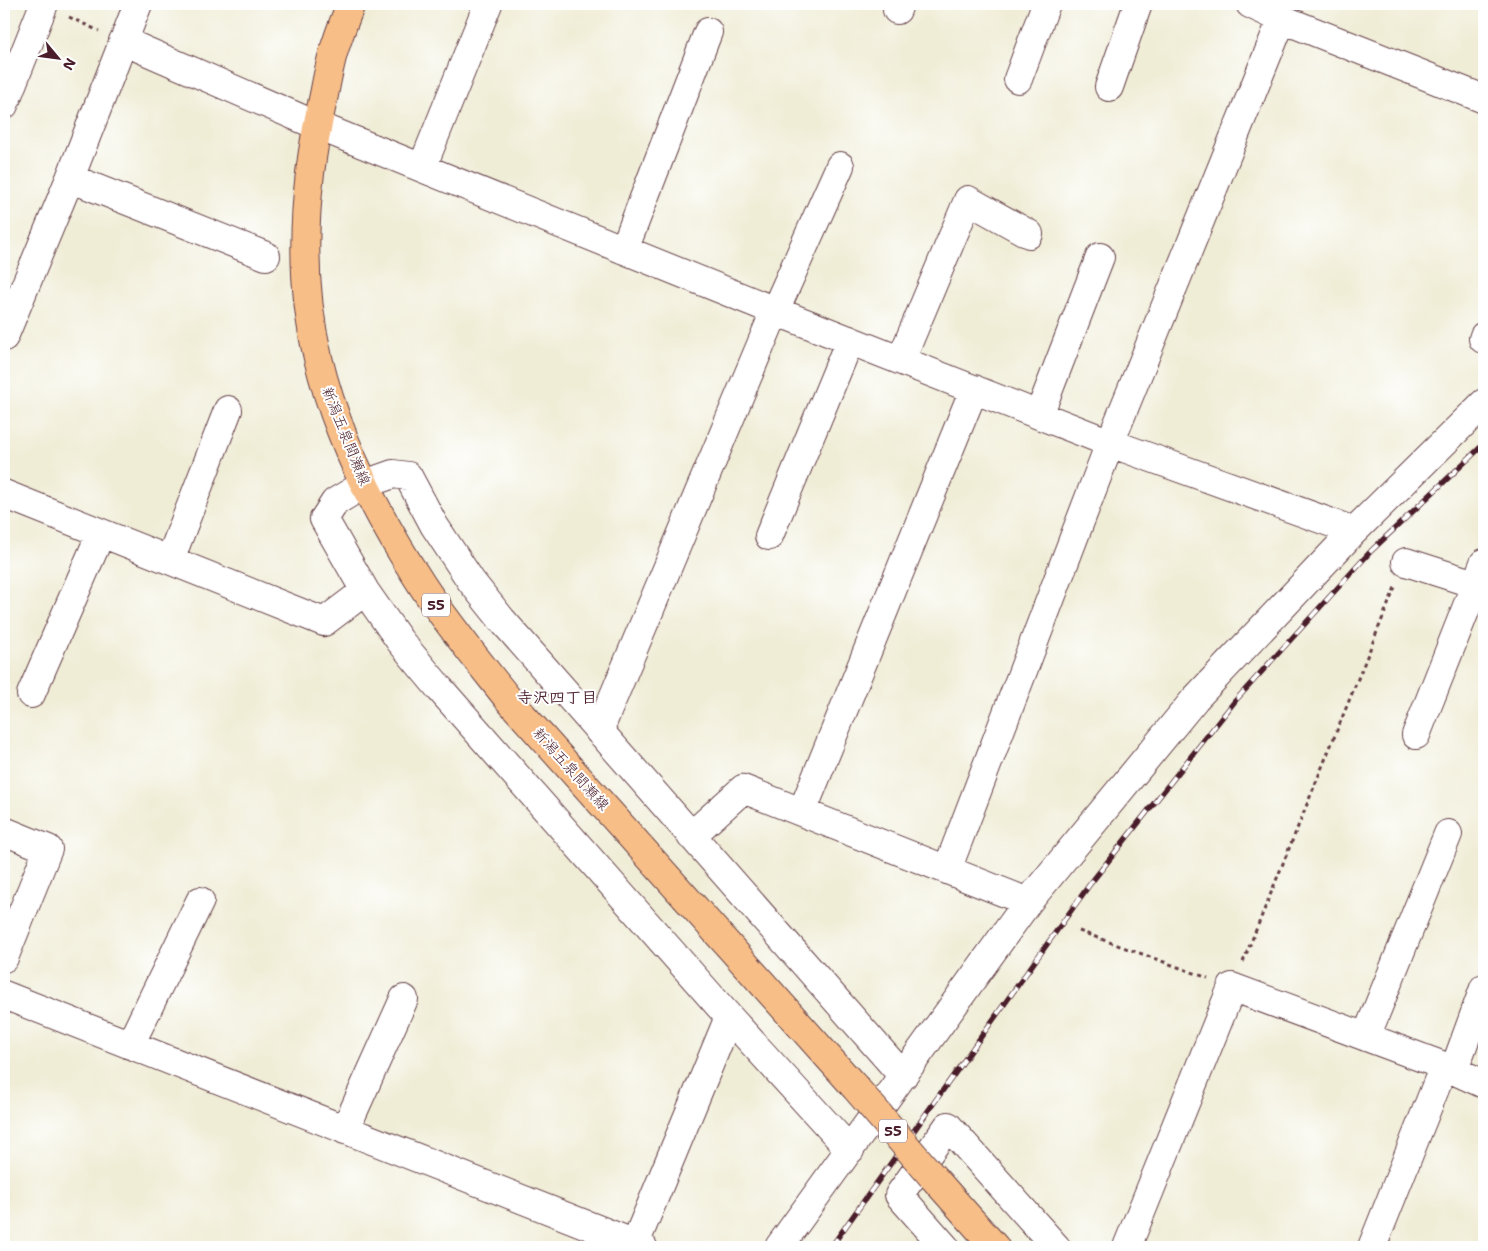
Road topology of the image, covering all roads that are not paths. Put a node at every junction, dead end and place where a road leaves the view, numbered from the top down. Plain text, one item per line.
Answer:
1 (138, 4) edge
2 (351, 4) edge
3 (488, 4) edge
4 (1046, 4) edge
5 (1138, 4) edge
6 (1250, 4) edge
7 (44, 5) edge
8 (1282, 19) junction
9 (708, 32) dead end
10 (123, 41) junction
11 (1018, 79) dead end
12 (1109, 87) dead end
13 (1484, 100) edge
14 (4, 105) edge
15 (316, 125) junction
16 (840, 166) dead end
17 (422, 168) junction
18 (70, 178) junction
19 (1029, 234) dead end
20 (624, 250) junction
21 (266, 256) dead end
22 (1100, 257) dead end
23 (775, 311) junction
24 (4, 337) edge
25 (850, 340) junction
26 (901, 360) junction
27 (974, 389) junction
28 (1484, 404) edge
29 (228, 410) dead end
30 (1039, 415) junction
31 (1110, 443) junction
32 (365, 484) junction
33 (4, 494) edge
34 (1354, 531) junction
35 (101, 533) junction
36 (770, 536) dead end
37 (170, 560) junction
38 (1406, 562) road end
39 (1481, 577) edge
40 (365, 591) junction
41 (31, 694) dead end
42 (598, 731) junction
43 (1416, 735) dead end
44 (802, 812) junction
45 (4, 832) edge
46 (1448, 834) dead end
47 (691, 836) junction
48 (947, 870) junction
49 (200, 901) dead end
50 (1028, 902) junction
51 (4, 958) edge
52 (1484, 988) edge
53 (4, 995) edge
54 (404, 999) dead end
55 (729, 1017) junction
56 (1366, 1037) junction
57 (130, 1045) junction
58 (1449, 1068) junction
59 (903, 1076) junction
60 (1484, 1084) edge
61 (345, 1130) junction
62 (850, 1150) junction
63 (639, 1246) edge
64 (779, 1247) edge
65 (945, 1247) edge
66 (995, 1247) edge
67 (1056, 1247) edge
68 (1127, 1247) edge
69 (1372, 1247) edge

1 - 10 street
2 - 15 main road, 新潟五泉間瀬線 / 55
3 - 17 street
4 - 11 street
5 - 12 street
6 - 8 street
7 - 14 street
8 - 13 street
8 - 31 street
9 - 20 street
10 - 15 street
10 - 18 street
15 - 17 street
15 - 32 main road, 新潟五泉間瀬線 / 55
16 - 23 street
17 - 20 street
18 - 21 street
18 - 24 street
19 - 26 street
20 - 23 street
22 - 30 street
23 - 25 street
23 - 42 street
25 - 26 street
25 - 36 street
26 - 27 street
27 - 30 street
27 - 44 street
28 - 34 street
29 - 37 street
30 - 31 street
31 - 34 street
31 - 48 street
32 - 40 street
32 - 42 street
32 - 66 main road, 新潟五泉間瀬線 / 55, bridge
33 - 35 street
34 - 50 street
35 - 37 street
35 - 41 street
37 - 40 street
38 - 39 street
39 - 43 street
40 - 55 street
42 - 47 street
44 - 47 street
44 - 48 street
45 - 51 street
46 - 56 street
47 - 59 street
48 - 50 street
49 - 57 street
50 - 59 street
52 - 58 street
53 - 57 street
54 - 61 street
55 - 62 street
55 - 63 street
56 - 58 street
56 - 68 street
57 - 61 street
58 - 60 street
58 - 69 street
59 - 62 street
61 - 63 street
62 - 64 street
65 - 67 street

